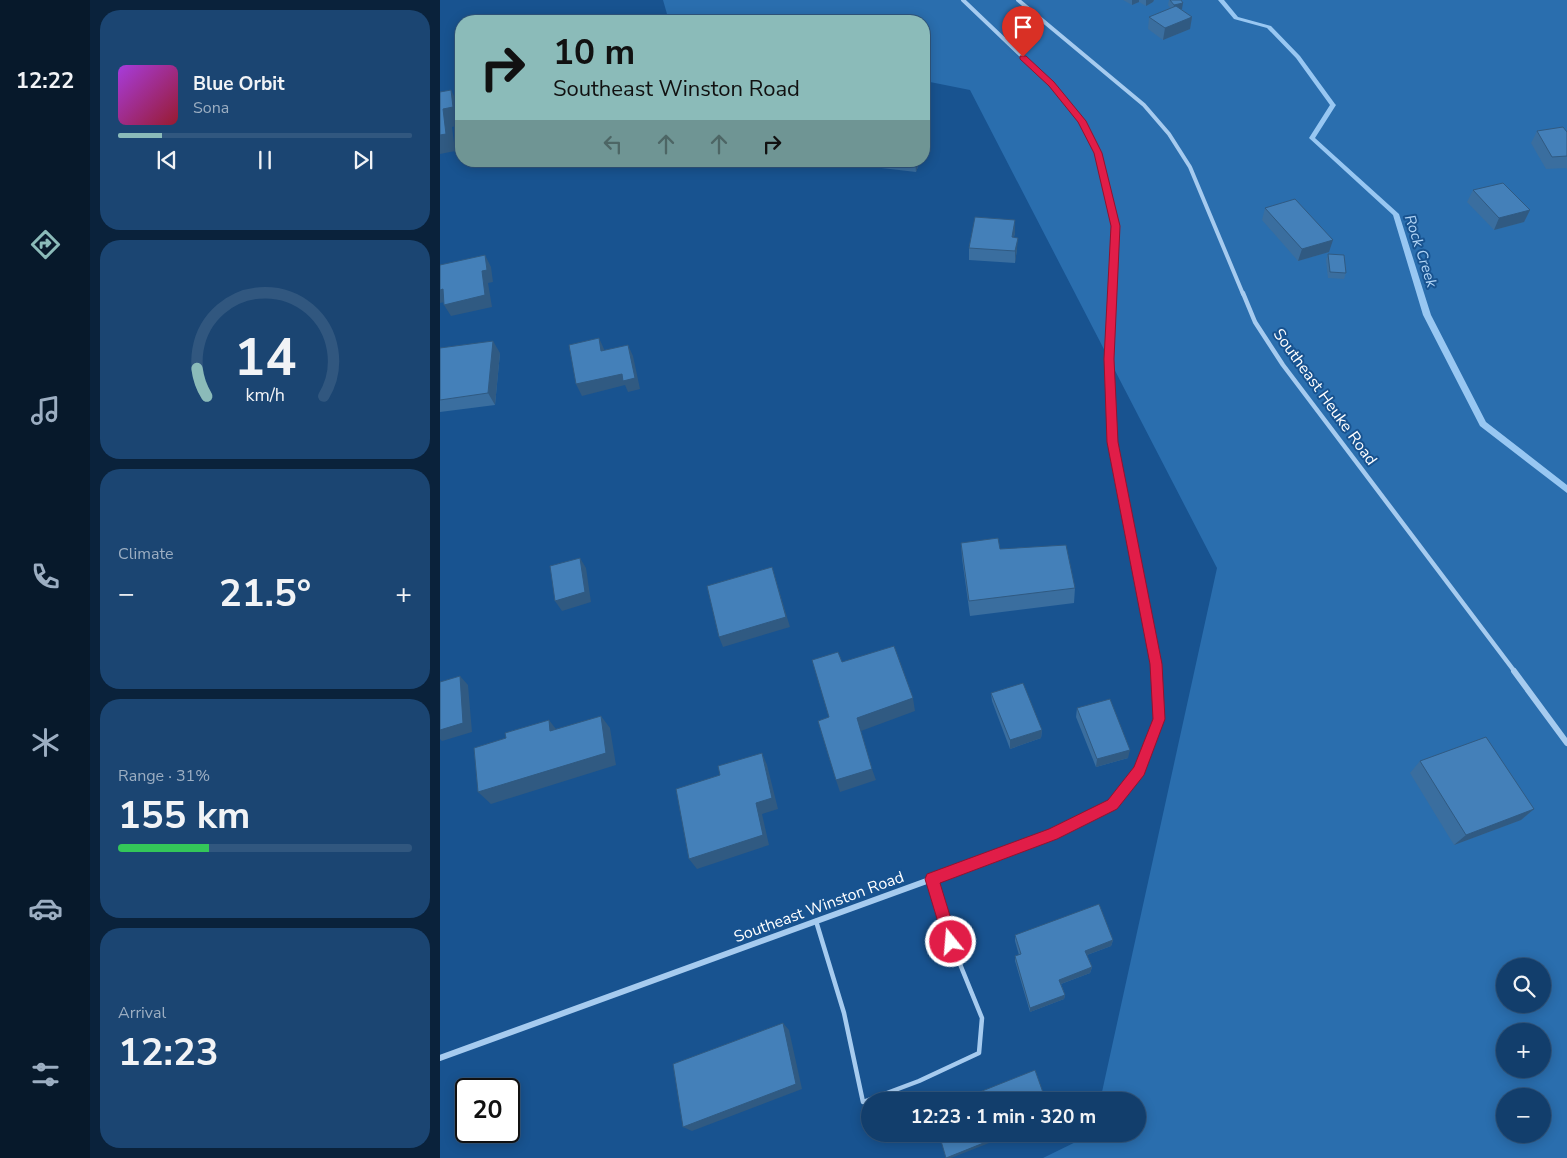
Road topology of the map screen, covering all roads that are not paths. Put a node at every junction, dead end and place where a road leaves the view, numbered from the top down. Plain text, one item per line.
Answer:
1 (963, 0) edge
2 (1018, 0) edge
3 (1567, 743) edge
4 (932, 879) junction
5 (816, 922) junction
6 (440, 1058) edge

1 - 4 street, Southeast Winston Road
2 - 3 street, Southeast Heuke Road
4 - 5 street, Southeast Winston Road
4 - 5 lane
5 - 6 street, Southeast Winston Road

